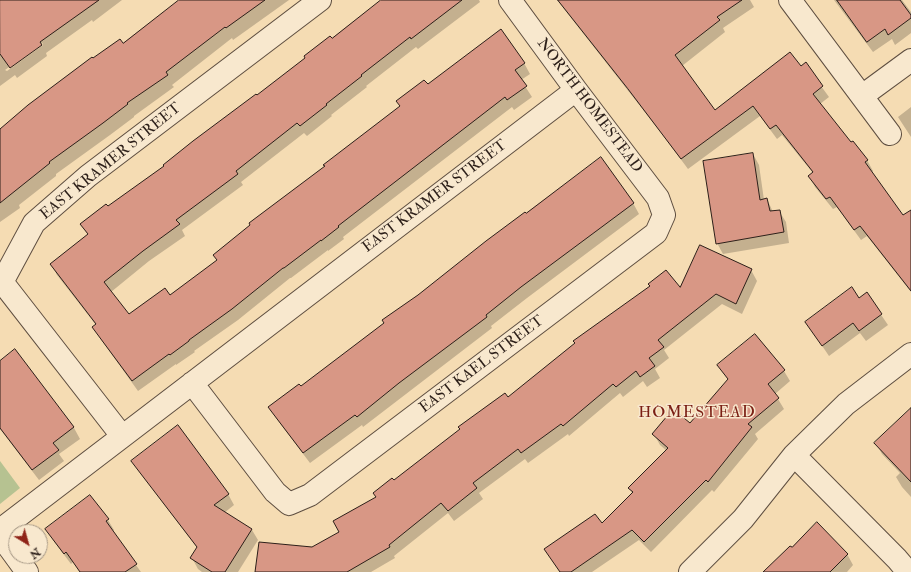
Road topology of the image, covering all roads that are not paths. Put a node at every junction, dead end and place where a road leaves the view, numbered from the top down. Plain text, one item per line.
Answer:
1 (320, 0) edge
2 (510, 0) edge
3 (790, 0) edge
4 (911, 60) edge
5 (576, 90) junction
6 (862, 96) junction
7 (890, 134) dead end
8 (664, 215) joint
9 (1, 284) edge
10 (911, 354) edge
11 (192, 383) junction
12 (122, 436) junction
13 (794, 455) junction
14 (0, 530) edge
15 (0, 535) edge
16 (27, 572) edge
17 (690, 572) edge
18 (908, 572) edge

1 - 9 street, EAST KRAMER STREET
2 - 5 street, NORTH HOMESTEAD
3 - 6 street
4 - 6 street
5 - 8 street, NORTH HOMESTEAD
5 - 11 street, EAST KRAMER STREET
6 - 7 street
8 - 11 street, EAST KAEL STREET
9 - 12 street, EAST KRAMER STREET
10 - 13 street
11 - 12 street, EAST KRAMER STREET
12 - 14 street, EAST KRAMER STREET
13 - 17 street
13 - 18 street
15 - 16 street

